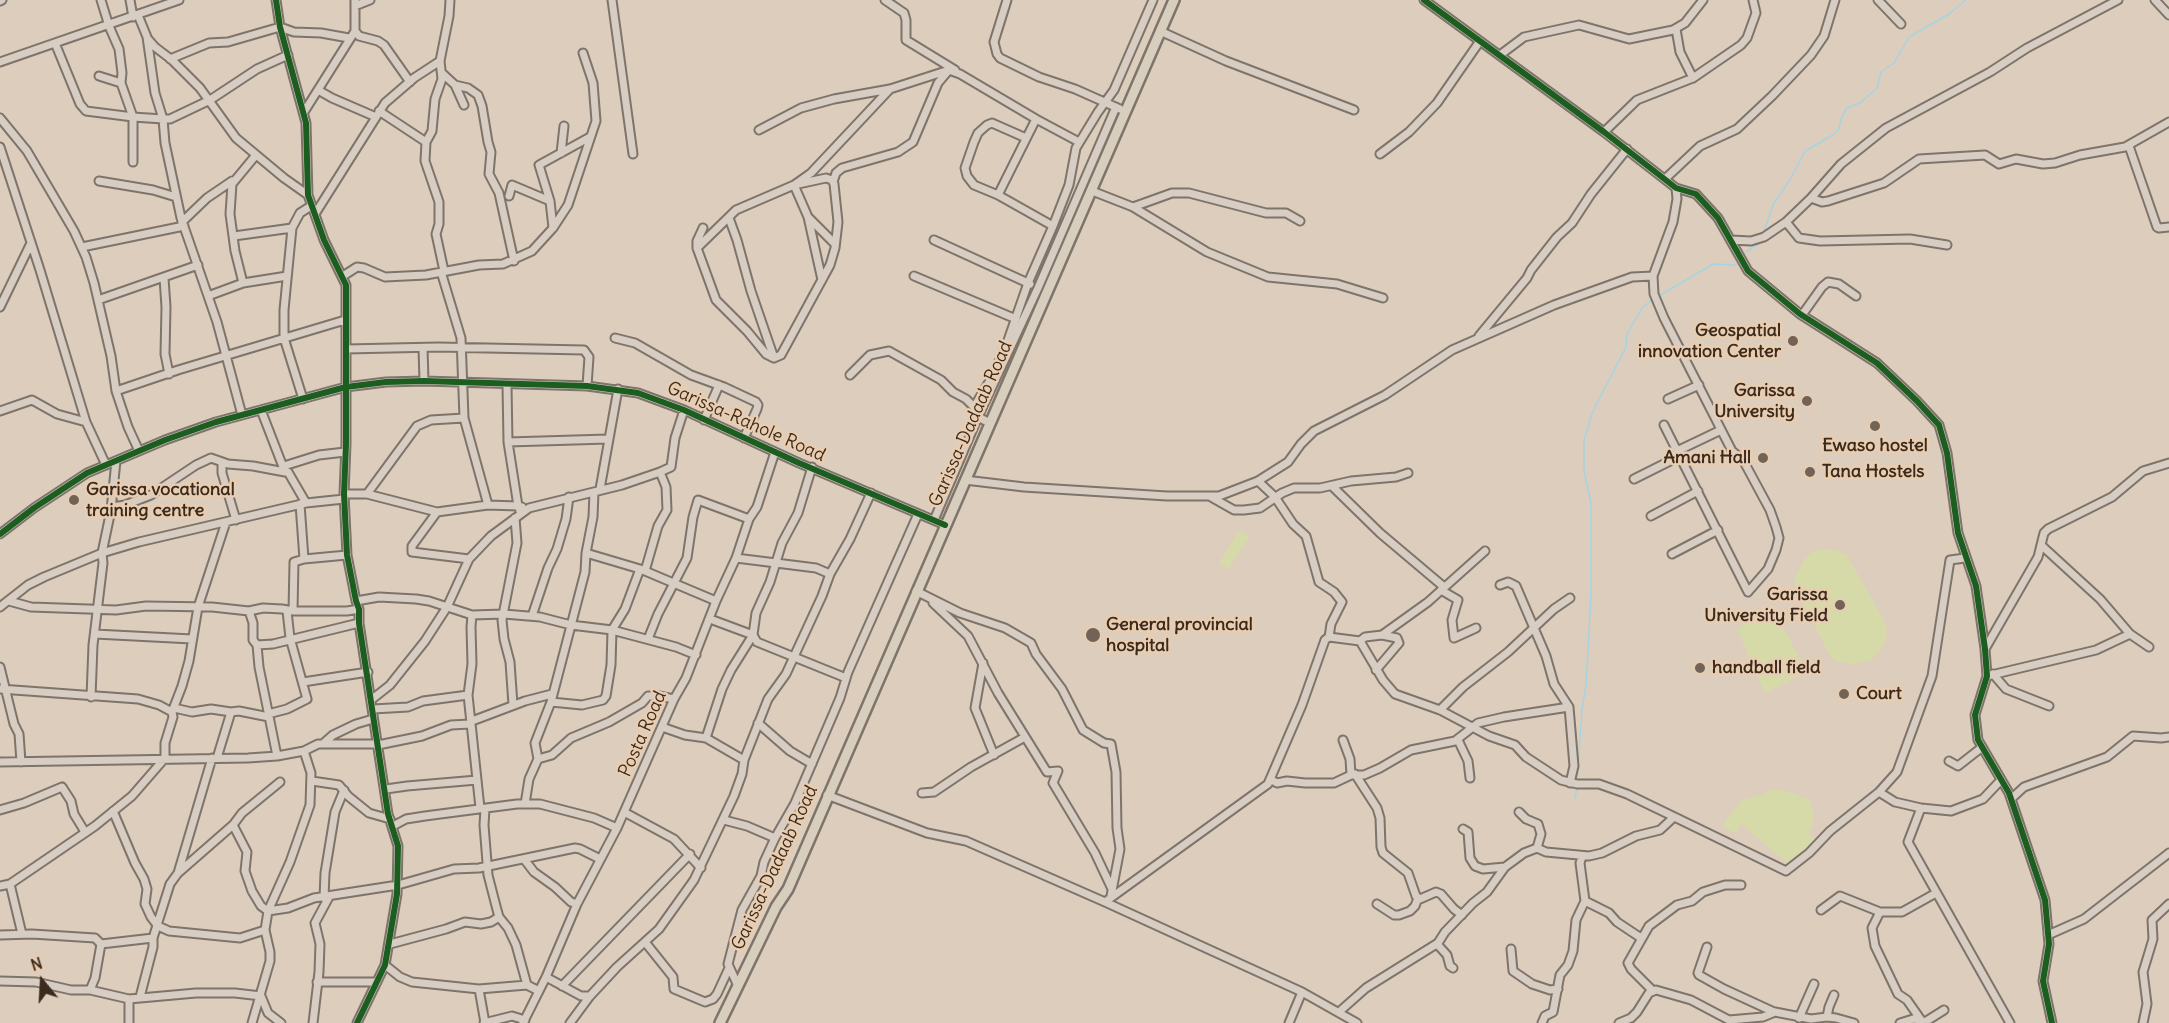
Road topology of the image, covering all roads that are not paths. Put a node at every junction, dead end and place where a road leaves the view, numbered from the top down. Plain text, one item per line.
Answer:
1 (101, 0) edge
2 (130, 0) edge
3 (276, 0) edge
4 (370, 0) edge
5 (450, 0) edge
6 (612, 0) edge
7 (885, 0) edge
8 (1007, 0) edge
9 (1153, 0) edge
10 (1174, 0) edge
11 (1424, 0) edge
12 (1703, 0) edge
13 (1753, 0) edge
14 (1835, 0) edge
15 (1878, 0) edge
16 (2118, 0) edge
17 (2155, 0) edge
18 (175, 1) edge
19 (355, 3) edge
20 (2169, 15) edge
21 (136, 16) junction
22 (1901, 24) dead end
23 (109, 26) junction
24 (280, 27) junction
25 (1676, 29) junction
26 (355, 31) junction
27 (1160, 32) junction
28 (147, 37) junction
29 (349, 38) junction
30 (1480, 41) junction
31 (55, 43) junction
32 (583, 53) dead end
33 (288, 55) junction
34 (1500, 55) junction
35 (170, 58) junction
36 (440, 61) junction
37 (0, 62) edge
38 (949, 70) junction
39 (442, 73) junction
40 (960, 74) junction
41 (99, 75) dead end
42 (1693, 78) junction
43 (410, 82) junction
44 (121, 83) junction
45 (455, 85) junction
46 (890, 89) junction
47 (318, 90) junction
48 (210, 100) junction
49 (1105, 102) junction
50 (464, 105) dead end
51 (1116, 107) junction
52 (1354, 110) dead end
53 (304, 112) junction
54 (1126, 112) junction
55 (378, 114) junction
56 (0, 117) edge
57 (133, 117) junction
58 (163, 119) junction
59 (1036, 119) junction
60 (2169, 122) edge
61 (564, 126) dead end
62 (759, 130) dead end
63 (1604, 132) junction
64 (590, 137) junction
65 (1026, 138) junction
66 (426, 142) junction
67 (1079, 142) junction
68 (2129, 146) junction
69 (0, 147) edge
70 (1627, 150) junction
71 (561, 153) junction
72 (633, 154) dead end
73 (1380, 154) dead end
74 (1, 155) edge
75 (256, 155) junction
76 (133, 162) dead end
77 (1666, 178) junction
78 (99, 181) dead end
79 (232, 182) junction
80 (833, 182) junction
81 (794, 185) junction
82 (1676, 188) junction
83 (1092, 191) junction
84 (308, 195) junction
85 (998, 195) junction
86 (509, 196) dead end
87 (176, 197) junction
88 (1811, 198) junction
89 (550, 201) junction
90 (311, 206) junction
91 (1133, 207) junction
92 (315, 214) junction
93 (808, 217) junction
94 (729, 218) junction
95 (1300, 221) dead end
96 (1786, 222) junction
97 (183, 224) junction
98 (1053, 226) junction
99 (2169, 227) edge
100 (292, 228) junction
101 (553, 228) junction
102 (703, 228) dead end
103 (234, 236) junction
104 (934, 240) dead end
105 (1731, 240) junction
106 (31, 243) junction
107 (835, 244) junction
108 (1947, 245) dead end
109 (82, 247) junction
110 (697, 248) junction
111 (514, 261) junction
112 (198, 266) junction
113 (444, 271) junction
114 (287, 276) junction
115 (343, 276) junction
116 (914, 276) dead end
117 (1653, 276) junction
118 (164, 278) junction
119 (822, 280) junction
120 (243, 283) junction
121 (1029, 283) junction
122 (1038, 288) junction
123 (1048, 292) junction
124 (208, 296) junction
125 (1856, 296) dead end
126 (1383, 298) dead end
127 (98, 300) junction
128 (0, 307) edge
129 (1802, 315) junction
130 (1016, 319) junction
131 (345, 320) junction
132 (284, 338) junction
133 (615, 338) dead end
134 (1477, 338) junction
135 (423, 348) junction
136 (462, 348) junction
137 (346, 349) junction
138 (226, 356) junction
139 (774, 358) junction
140 (169, 374) junction
141 (850, 375) dead end
142 (424, 381) junction
143 (462, 383) junction
144 (507, 385) junction
145 (719, 385) junction
146 (1699, 385) junction
147 (346, 387) junction
148 (587, 387) junction
149 (618, 389) junction
150 (116, 391) junction
151 (303, 399) junction
152 (1668, 399) dead end
153 (974, 406) junction
154 (261, 410) junction
155 (684, 410) junction
156 (0, 411) edge
157 (242, 415) junction
158 (978, 417) junction
159 (464, 418) junction
160 (704, 420) junction
161 (86, 422) junction
162 (990, 423) junction
163 (1664, 425) dead end
164 (1721, 430) junction
165 (744, 438) junction
166 (609, 439) junction
167 (508, 442) junction
168 (139, 451) junction
169 (345, 452) junction
170 (775, 452) junction
171 (1679, 453) junction
172 (116, 461) junction
173 (222, 463) junction
174 (2169, 463) edge
175 (106, 465) junction
176 (812, 467) junction
177 (284, 469) junction
178 (660, 472) junction
179 (1408, 473) dead end
180 (1634, 479) dead end
181 (965, 480) junction
182 (1258, 481) junction
183 (1332, 486) junction
184 (597, 490) junction
185 (1698, 491) junction
186 (872, 493) junction
187 (367, 494) junction
188 (344, 497) junction
189 (569, 497) junction
190 (1211, 497) junction
191 (1275, 497) junction
192 (303, 504) junction
193 (488, 505) junction
194 (112, 507) junction
195 (437, 512) junction
196 (518, 512) junction
197 (918, 514) junction
198 (1651, 516) dead end
199 (749, 519) junction
200 (236, 520) junction
201 (934, 520) junction
202 (226, 522) junction
203 (945, 525) junction
204 (1718, 530) junction
205 (0, 534) edge
206 (2041, 545) junction
207 (1485, 551) dead end
208 (102, 553) junction
209 (586, 553) junction
210 (1672, 554) dead end
211 (347, 555) junction
212 (736, 558) junction
213 (1965, 558) junction
214 (304, 559) junction
215 (469, 559) junction
216 (776, 563) junction
217 (643, 570) junction
218 (830, 574) junction
219 (673, 584) junction
220 (1500, 585) dead end
221 (1443, 588) junction
222 (916, 591) junction
223 (1570, 598) dead end
224 (929, 599) junction
225 (9, 601) junction
226 (356, 601) junction
227 (716, 601) junction
228 (0, 607) edge
229 (198, 607) junction
230 (447, 607) junction
231 (98, 608) junction
232 (359, 609) junction
233 (249, 610) junction
234 (290, 611) junction
235 (504, 614) junction
236 (472, 615) junction
237 (532, 616) junction
238 (710, 619) junction
239 (359, 623) junction
240 (571, 625) junction
241 (1476, 628) dead end
242 (1535, 628) junction
243 (612, 630) junction
244 (95, 634) junction
245 (2130, 634) junction
246 (753, 635) junction
247 (1382, 635) junction
248 (1329, 637) junction
249 (290, 638) junction
250 (192, 639) junction
251 (648, 639) junction
252 (1360, 640) junction
253 (257, 645) junction
254 (2149, 647) dead end
255 (1985, 649) junction
256 (696, 655) junction
257 (793, 656) junction
258 (983, 663) junction
259 (0, 667) edge
260 (1376, 669) junction
261 (368, 672) junction
262 (1990, 675) junction
263 (846, 678) junction
264 (303, 682) junction
265 (3, 689) edge
266 (468, 695) junction
267 (91, 697) junction
268 (551, 698) junction
269 (674, 699) junction
270 (371, 700) junction
271 (513, 705) junction
272 (2049, 706) dead end
273 (1569, 708) junction
274 (373, 709) junction
275 (173, 710) junction
276 (1440, 710) junction
277 (231, 712) junction
278 (269, 715) junction
279 (373, 719) junction
280 (471, 723) junction
281 (758, 723) junction
282 (662, 728) junction
283 (1472, 728) junction
284 (1025, 737) junction
285 (2169, 737) edge
286 (706, 738) junction
287 (1343, 740) dead end
288 (1458, 740) junction
289 (324, 743) junction
290 (377, 744) junction
291 (1981, 748) junction
292 (304, 751) junction
293 (994, 755) junction
294 (277, 756) junction
295 (165, 758) junction
296 (214, 758) junction
297 (538, 759) junction
298 (744, 760) junction
299 (1949, 761) dead end
300 (0, 762) edge
301 (21, 762) junction
302 (812, 764) junction
303 (1353, 774) junction
304 (1470, 778) dead end
305 (1270, 779) junction
306 (477, 780) junction
307 (2001, 780) junction
308 (312, 781) junction
309 (280, 782) dead end
310 (1570, 783) junction
311 (386, 789) junction
312 (344, 790) junction
313 (1879, 792) junction
314 (922, 793) dead end
315 (827, 795) junction
316 (2011, 799) junction
317 (525, 804) junction
318 (1921, 808) junction
319 (482, 809) junction
320 (0, 810) edge
321 (114, 811) junction
322 (624, 812) junction
323 (1519, 812) dead end
324 (1674, 817) junction
325 (724, 820) junction
326 (392, 823) junction
327 (234, 825) junction
328 (616, 828) junction
329 (1462, 828) dead end
330 (85, 832) junction
331 (775, 838) junction
332 (1537, 848) junction
333 (2169, 853) edge
334 (690, 854) junction
335 (1582, 857) junction
336 (524, 859) junction
337 (600, 859) junction
338 (488, 866) junction
339 (1505, 867) junction
340 (701, 868) junction
341 (178, 873) junction
342 (10, 884) junction
343 (398, 885) junction
344 (1741, 885) dead end
345 (0, 886) edge
346 (1112, 893) junction
347 (1936, 893) junction
348 (326, 898) junction
349 (1418, 898) junction
350 (1585, 901) junction
351 (1105, 902) junction
352 (577, 904) junction
353 (1377, 904) dead end
354 (2169, 904) edge
355 (268, 910) junction
356 (1821, 910) dead end
357 (1880, 912) junction
358 (1462, 915) junction
359 (499, 917) junction
360 (158, 926) junction
361 (265, 930) junction
362 (22, 934) junction
363 (0, 935) edge
364 (2048, 935) junction
365 (153, 938) junction
366 (1641, 939) junction
367 (645, 942) junction
368 (100, 944) junction
369 (390, 944) junction
370 (1437, 944) junction
371 (1707, 947) dead end
372 (1511, 949) dead end
373 (385, 965) junction
374 (729, 968) junction
375 (1453, 968) dead end
376 (546, 977) junction
377 (0, 981) edge
378 (317, 982) junction
379 (377, 982) junction
380 (1814, 984) dead end
381 (527, 985) junction
382 (562, 986) junction
383 (738, 986) junction
384 (479, 989) junction
385 (1558, 989) junction
386 (90, 990) junction
387 (1652, 990) junction
388 (539, 991) junction
389 (1302, 992) junction
390 (1834, 994) dead end
391 (261, 996) junction
392 (590, 996) junction
393 (140, 997) junction
394 (129, 999) junction
395 (1944, 1010) dead end
396 (1339, 1012) junction
397 (1775, 1012) junction
398 (1827, 1017) junction
399 (1798, 1018) junction
400 (524, 1021) edge
401 (1728, 1021) edge
402 (1354, 1022) edge
403 (1924, 1022) edge
404 (129, 1023) edge
405 (252, 1023) edge
406 (281, 1023) edge
407 (313, 1023) edge
408 (357, 1023) edge
409 (484, 1023) edge
410 (570, 1023) edge
411 (720, 1023) edge
412 (1289, 1023) edge
413 (1542, 1023) edge
414 (1619, 1023) edge
415 (1854, 1023) edge
416 (1900, 1023) edge
417 (2010, 1023) edge
418 (2052, 1023) edge
419 (2143, 1023) edge

1 - 23 street
2 - 21 street
3 - 24 street
4 - 19 street
5 - 36 street
6 - 72 street
7 - 40 street
8 - 49 street
9 - 49 street
10 - 27 highway, Garissa-Dadaab Road
11 - 30 street
12 - 25 street
13 - 42 street
14 - 77 street
15 - 22 street
16 - 88 street
17 - 20 street
18 - 21 street
19 - 26 street
21 - 23 street
21 - 28 street
23 - 31 street
23 - 44 street
24 - 29 street
24 - 33 street
24 - 35 street
25 - 34 street
25 - 42 street
26 - 29 street
26 - 43 street
27 - 52 street
27 - 54 highway, Garissa-Dadaab Road
28 - 35 street
28 - 58 street
29 - 47 street
30 - 34 street
30 - 73 street
31 - 37 street
31 - 57 street
32 - 64 street
33 - 48 street
33 - 53 street
34 - 63 street
35 - 48 street
36 - 39 street
36 - 43 street
38 - 40 street
38 - 46 street
38 - 80 street
39 - 45 street
39 - 66 street
40 - 59 street
41 - 44 street
42 - 63 street
43 - 55 street
44 - 57 street
45 - 50 street
45 - 111 street
46 - 62 street
46 - 81 street
47 - 53 street
47 - 55 street
48 - 58 street
48 - 75 street
49 - 51 street
49 - 67 street
51 - 54 street
51 - 122 street
53 - 84 street
54 - 83 highway, Garissa-Dadaab Road
55 - 66 street
55 - 92 street
56 - 109 street
57 - 58 street
57 - 76 street
58 - 87 street
59 - 65 street
59 - 67 street
60 - 68 street
61 - 71 street
63 - 70 street
64 - 71 street
64 - 101 street
65 - 85 street
65 - 85 street
66 - 113 street
67 - 98 street
68 - 88 street
68 - 99 street
69 - 74 street
70 - 77 street
70 - 134 street
71 - 89 street
74 - 106 street
75 - 79 street
75 - 84 street
77 - 82 street
78 - 87 street
79 - 97 street
79 - 103 street
80 - 81 street
80 - 107 street
81 - 93 street
81 - 94 street
82 - 105 street
82 - 117 street
83 - 91 street
83 - 123 highway, Garissa-Dadaab Road
84 - 90 street
85 - 98 street
86 - 89 street
87 - 97 street
88 - 96 street
89 - 101 street
90 - 92 street
90 - 100 street
91 - 95 street
91 - 126 street
92 - 115 street
93 - 107 street
93 - 119 street
94 - 110 street
94 - 139 street
96 - 105 street
96 - 108 street
97 - 109 street
97 - 112 street
98 - 121 street
100 - 103 street
100 - 114 street
101 - 111 street
102 - 110 street
103 - 120 street
104 - 121 street
105 - 129 street
106 - 128 street
106 - 161 street
107 - 119 street
109 - 127 street
110 - 139 street
111 - 113 street
112 - 118 street
112 - 124 street
113 - 115 street
113 - 136 street
114 - 120 street
114 - 132 street
115 - 131 street
116 - 130 street
117 - 134 street
117 - 146 street
118 - 127 street
118 - 140 street
119 - 139 street
120 - 124 street
121 - 122 street
121 - 130 street
122 - 123 street
122 - 158 street
123 - 162 highway, Garissa-Dadaab Road
124 - 138 street
125 - 129 street
127 - 150 street
129 - 213 street
130 - 153 street
131 - 132 street
131 - 137 street
132 - 138 street
132 - 151 street
133 - 145 street
134 - 182 street
135 - 136 street
135 - 137 street
135 - 142 street
136 - 143 street
136 - 148 street
137 - 147 street
138 - 140 street
138 - 157 street
140 - 150 street
141 - 153 street
142 - 143 street, Garissa-Rahole Road
142 - 147 street, Garissa-Rahole Road
143 - 144 street, Garissa-Rahole Road
143 - 159 street
144 - 148 street, Garissa-Rahole Road
144 - 167 street
145 - 160 street
145 - 165 street
146 - 152 street
146 - 164 street
147 - 151 street, Garissa-Rahole Road
147 - 169 street
148 - 149 street, Garissa-Rahole Road
149 - 155 street, Garissa-Rahole Road
149 - 166 street
150 - 168 street
151 - 154 street, Garissa-Rahole Road
153 - 158 street
154 - 157 street, Garissa-Rahole Road
154 - 177 street
155 - 160 street, Garissa-Rahole Road
155 - 178 street
156 - 161 street
157 - 168 street, Garissa-Rahole Road
158 - 162 street
158 - 201 street
159 - 187 street
159 - 193 street
160 - 165 street, Garissa-Rahole Road
161 - 175 street
162 - 181 highway, Garissa-Dadaab Road
163 - 171 street
164 - 171 street
164 - 204 street
165 - 170 street, Garissa-Rahole Road
166 - 167 street
166 - 184 street
167 - 196 street
168 - 172 street, Garissa-Rahole Road
169 - 177 street
169 - 188 street
170 - 176 street, Garissa-Rahole Road
170 - 199 street, Posta Road
171 - 180 street
171 - 185 street
172 - 175 street, Garissa-Rahole Road
172 - 194 street
173 - 177 street
173 - 194 street
173 - 200 street
174 - 206 street
175 - 205 street, Garissa-Rahole Road
176 - 186 street, Garissa-Rahole Road
176 - 216 street
177 - 192 street
178 - 184 street
178 - 217 street
179 - 183 street
181 - 190 street
181 - 203 highway, Garissa-Dadaab Road
182 - 190 street
182 - 191 street
183 - 191 street
183 - 221 street
184 - 189 street
184 - 209 street
185 - 198 street
185 - 204 street
186 - 197 street, Garissa-Rahole Road
186 - 218 street
187 - 188 street
187 - 195 street
188 - 192 street
188 - 211 street
189 - 196 street
189 - 237 street
190 - 191 street
191 - 248 street
192 - 200 street
192 - 214 street
193 - 195 street
193 - 196 street
194 - 208 street
195 - 215 street
196 - 215 street
196 - 235 street
197 - 201 street, Garissa-Rahole Road
197 - 263 street
199 - 212 street, Posta Road
199 - 219 street
200 - 202 street
201 - 203 street, Garissa-Rahole Road
202 - 208 street
202 - 229 street
203 - 222 highway, Garissa-Dadaab Road
204 - 210 street
206 - 245 street
206 - 255 street
207 - 221 street
208 - 225 street
208 - 231 street
209 - 217 street
209 - 240 street
211 - 214 street
211 - 226 street
212 - 216 street
212 - 227 street, Posta Road
213 - 255 street
213 - 313 street
214 - 234 street
215 - 230 street
216 - 218 street
216 - 246 street
217 - 219 street
217 - 243 street
218 - 257 street
219 - 227 street
219 - 251 street
220 - 242 street
221 - 241 street
221 - 247 street
222 - 224 street
222 - 315 highway, Garissa-Dadaab Road
223 - 242 street
224 - 258 street
224 - 346 street
225 - 228 street
225 - 231 street
226 - 230 street
226 - 232 street
227 - 238 street, Posta Road
229 - 231 street
229 - 233 street
229 - 250 street
230 - 236 street
230 - 270 street
231 - 244 street
232 - 234 street
232 - 239 street
233 - 234 street
233 - 253 street
234 - 249 street
235 - 236 street
235 - 237 street
235 - 271 street
236 - 266 street
237 - 240 street
238 - 246 street
238 - 256 street, Posta Road
239 - 249 street
239 - 261 street
240 - 243 street
240 - 268 street
242 - 273 street
242 - 276 street
243 - 251 street
243 - 268 street
244 - 250 street
244 - 267 street
245 - 254 street
245 - 262 street
246 - 257 street
246 - 286 street
247 - 252 street
247 - 260 street
248 - 252 street
248 - 305 street
249 - 253 street
249 - 264 street
250 - 275 street
251 - 256 street
252 - 260 street
253 - 278 street
255 - 262 street
256 - 269 street, Posta Road
257 - 263 street
257 - 281 street
258 - 284 street
258 - 293 street
259 - 265 street
260 - 276 street
261 - 264 street
261 - 270 street
262 - 272 street
262 - 291 street
263 - 302 street
264 - 278 street
265 - 267 street
265 - 301 street
266 - 274 street
266 - 280 street
267 - 275 street
268 - 271 street
268 - 297 street
269 - 282 street, Posta Road
269 - 297 street
270 - 274 street
271 - 280 street
273 - 283 street
273 - 310 street
274 - 279 street
275 - 277 street
275 - 295 street
276 - 283 street
277 - 278 street
277 - 296 street
278 - 294 street
279 - 289 street
279 - 290 street
280 - 290 street
280 - 306 street
281 - 298 street
281 - 302 street
282 - 286 street
282 - 322 street, Posta Road
283 - 288 street
283 - 310 street
284 - 293 street
284 - 346 street
285 - 316 street
286 - 298 street
287 - 303 street
288 - 303 street
288 - 304 street
289 - 290 street
289 - 292 street
290 - 311 street
291 - 299 street
291 - 307 street
292 - 294 street
292 - 308 street
293 - 314 street
294 - 296 street
295 - 296 street
295 - 301 street
295 - 321 street
296 - 341 street
297 - 317 street
298 - 325 street
300 - 301 street
302 - 331 street
303 - 305 street
303 - 349 street
305 - 346 street
306 - 311 street
306 - 319 street
307 - 316 street
307 - 318 street
308 - 312 street
308 - 355 street
309 - 327 street
310 - 324 street
311 - 326 street
312 - 326 street
312 - 348 street
313 - 318 street
313 - 324 street
315 - 351 street
315 - 383 highway, Garissa-Dadaab Road
316 - 364 street
317 - 319 street
317 - 328 street
318 - 347 street
319 - 326 street
319 - 338 street
320 - 330 street
321 - 330 street
321 - 360 street
322 - 328 street, Posta Road
322 - 334 street
323 - 332 street
324 - 335 street
325 - 331 street
325 - 340 street
326 - 343 street
327 - 341 street
327 - 355 street
328 - 337 street, Posta Road
329 - 339 street
330 - 342 street
331 - 374 street
332 - 335 street
332 - 339 street
333 - 364 street
334 - 340 street
334 - 382 street
335 - 350 street
336 - 337 street
336 - 338 street
336 - 352 street
337 - 352 street, Posta Road
338 - 343 street
338 - 359 street
339 - 358 street
340 - 367 street
341 - 360 street
342 - 345 street
342 - 362 street
343 - 348 street
343 - 369 street
344 - 366 street
346 - 351 street
347 - 357 street
347 - 417 street
348 - 355 street
348 - 378 street
349 - 353 street
349 - 358 street
350 - 366 street
350 - 385 street
351 - 389 street
352 - 376 street, Posta Road
354 - 419 street
355 - 361 street
356 - 357 street
357 - 403 street
358 - 370 street
359 - 369 street
359 - 381 street
360 - 361 street
360 - 365 street
361 - 391 street
362 - 363 street
362 - 368 street
364 - 418 street
365 - 368 street
365 - 393 street
366 - 387 street
367 - 374 street
367 - 392 street
368 - 386 street
369 - 373 street
370 - 375 street
370 - 396 street
371 - 397 street
372 - 385 street
373 - 379 street
373 - 384 street
374 - 383 street
376 - 382 street
376 - 388 street, Posta Road
377 - 386 street
378 - 379 street
378 - 407 street
379 - 408 street
380 - 399 street
381 - 384 street
381 - 388 street
382 - 392 street
383 - 411 highway, Garissa-Dadaab Road
384 - 409 street
385 - 413 street
386 - 394 street
387 - 401 street
387 - 414 street
388 - 400 street, Posta Road
389 - 396 street
389 - 412 street
390 - 398 street
391 - 393 street
391 - 405 street
391 - 406 street
392 - 410 street
393 - 394 street
394 - 404 street
395 - 403 street
396 - 402 street
397 - 399 street
397 - 401 street
398 - 399 street
398 - 415 street
400 - 409 street
403 - 416 street

